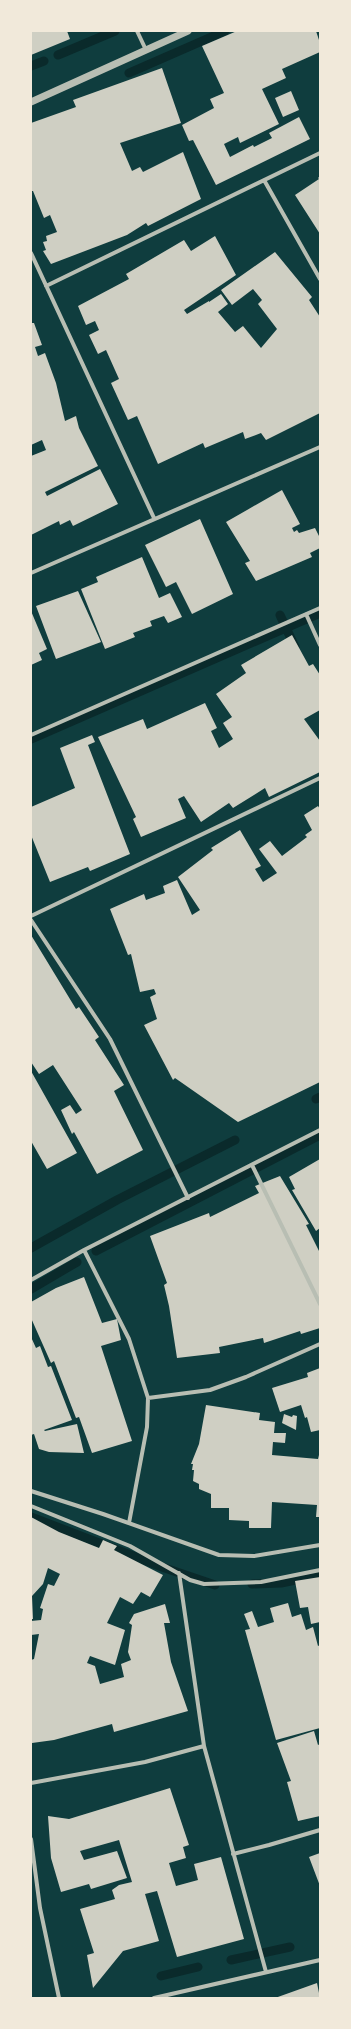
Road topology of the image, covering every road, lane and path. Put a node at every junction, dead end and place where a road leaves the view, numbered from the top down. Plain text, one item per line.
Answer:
1 (137, 31) edge
2 (188, 31) edge
3 (146, 50) junction
4 (31, 102) edge
5 (320, 153) edge
6 (264, 180) junction
7 (31, 253) edge
8 (320, 279) edge
9 (46, 286) junction
10 (320, 447) edge
11 (154, 518) junction
12 (31, 573) edge
13 (320, 608) edge
14 (306, 614) junction
15 (320, 645) edge
16 (31, 735) edge
17 (320, 778) edge
18 (31, 916) edge
19 (31, 920) edge
20 (320, 1130) edge
21 (252, 1165) junction
22 (188, 1198) junction
23 (84, 1250) junction
24 (31, 1280) edge
25 (320, 1304) edge
26 (320, 1344) edge
27 (148, 1398) junction
28 (31, 1491) edge
29 (31, 1506) edge
30 (129, 1523) junction
31 (320, 1545) edge
32 (320, 1570) edge
33 (179, 1573) junction
34 (204, 1746) junction
35 (31, 1783) edge
36 (320, 1830) edge
37 (31, 1839) edge
38 (233, 1854) junction
39 (320, 1960) edge
40 (266, 1972) junction
41 (58, 1998) edge
42 (154, 1998) edge

1 - 3 street
2 - 3 street
3 - 4 street
5 - 6 street
6 - 8 street
6 - 9 street
7 - 9 street
9 - 11 street
10 - 11 street
11 - 12 street
13 - 14 street
14 - 15 street
14 - 16 street
17 - 18 street
19 - 22 street
20 - 21 street
21 - 22 street
21 - 25 street
22 - 23 street
23 - 24 street
23 - 27 street
26 - 27 street
27 - 30 street
28 - 30 street
29 - 33 street
30 - 31 street
32 - 33 street
33 - 34 street
34 - 35 street
34 - 38 street
36 - 38 street
37 - 41 street
38 - 40 street
39 - 40 street
40 - 42 street

